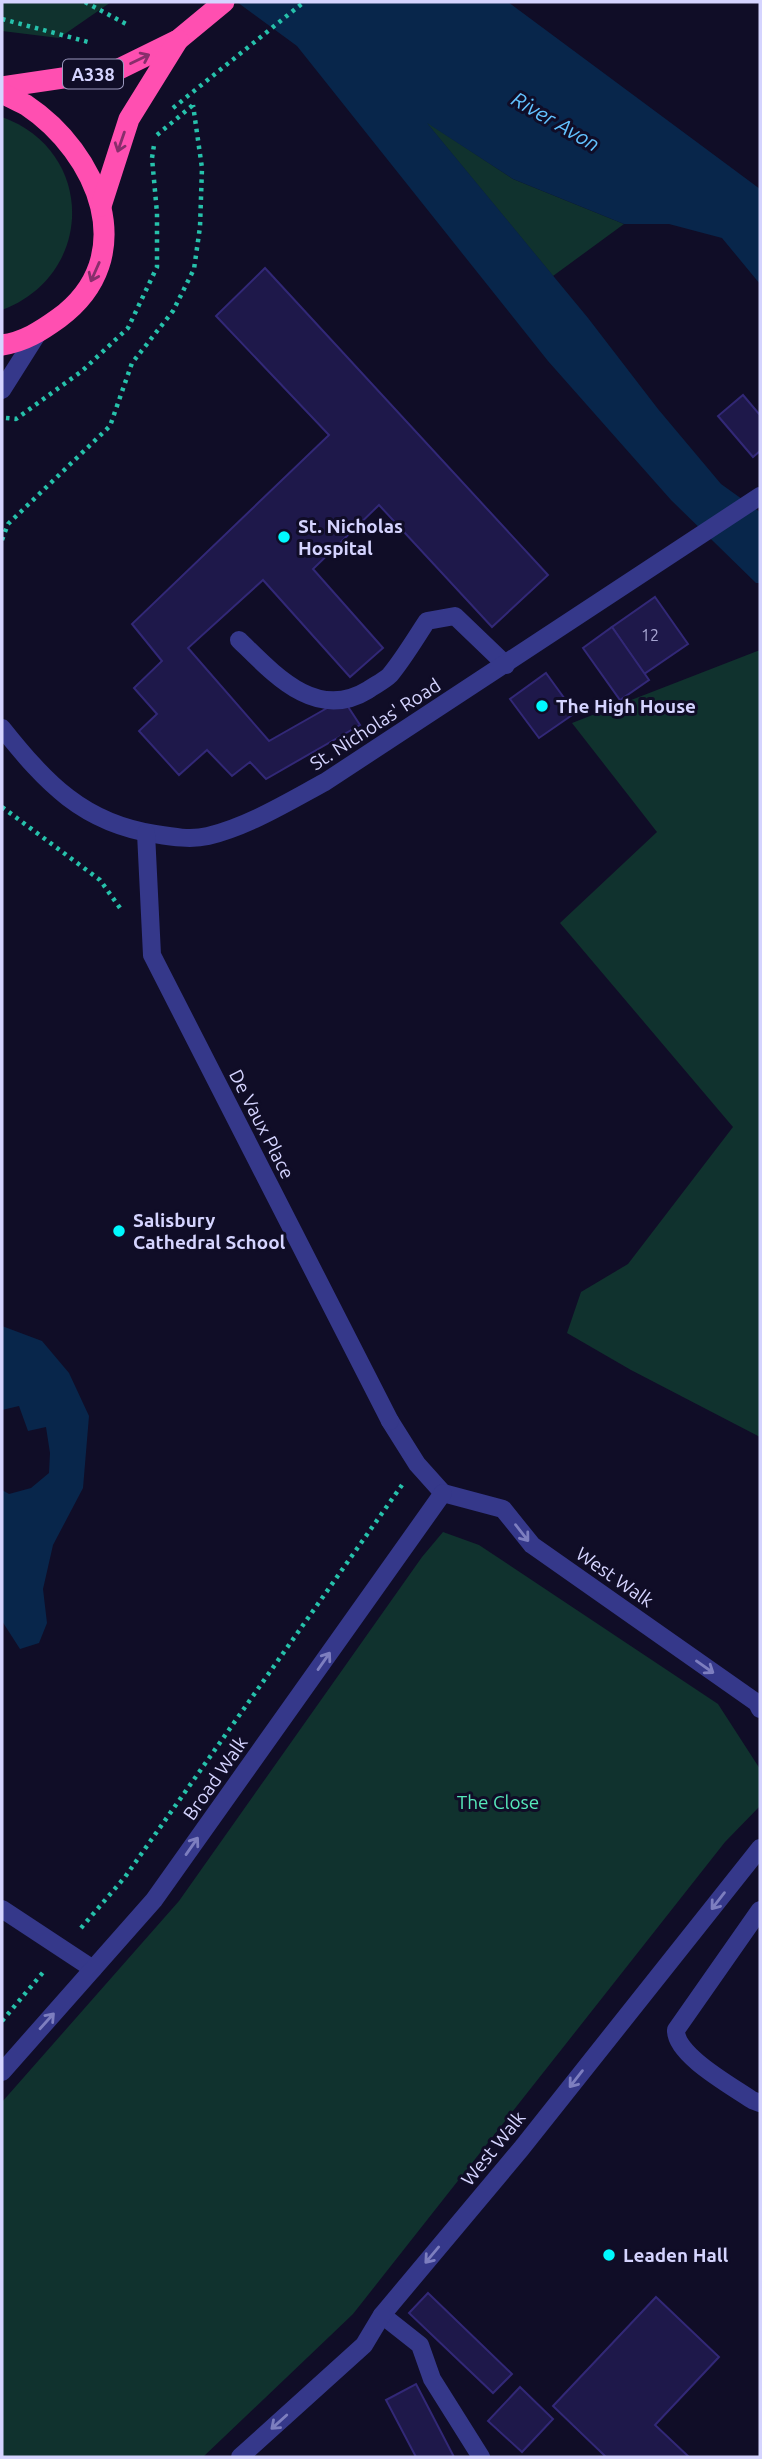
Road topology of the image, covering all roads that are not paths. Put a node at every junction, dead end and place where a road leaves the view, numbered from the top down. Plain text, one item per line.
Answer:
1 (224, 2) edge
2 (178, 40) junction
3 (2, 87) edge
4 (2, 93) edge
5 (101, 206) junction
6 (38, 333) junction
7 (2, 345) edge
8 (2, 390) edge
9 (760, 496) edge
10 (239, 640) dead end
11 (506, 665) junction
12 (2, 728) edge
13 (146, 833) junction
14 (443, 1493) junction
15 (760, 1709) edge
16 (760, 1848) edge
17 (2, 1909) edge
18 (760, 1910) edge
19 (93, 1969) junction
20 (2, 2072) edge
21 (760, 2103) edge
22 (382, 2315) junction
23 (240, 2457) edge
24 (481, 2457) edge

1 - 2 highway, A338
3 -> 2 highway, A338
2 -> 5 highway, A338
4 - 5 highway, A338
5 -> 6 highway, A338
6 - 7 highway, A338
6 - 8 street
9 - 11 street, St. Nicholas' Road
10 - 11 street
11 - 13 street, St. Nicholas' Road
12 - 13 street, St. Nicholas' Road
13 - 14 street, De Vaux Place
14 -> 15 street, West Walk
19 -> 14 street, Broad Walk
16 -> 22 street, West Walk
17 - 19 street
18 - 21 street
20 -> 19 street, Broad Walk
22 -> 23 street, West Walk
22 - 24 street

